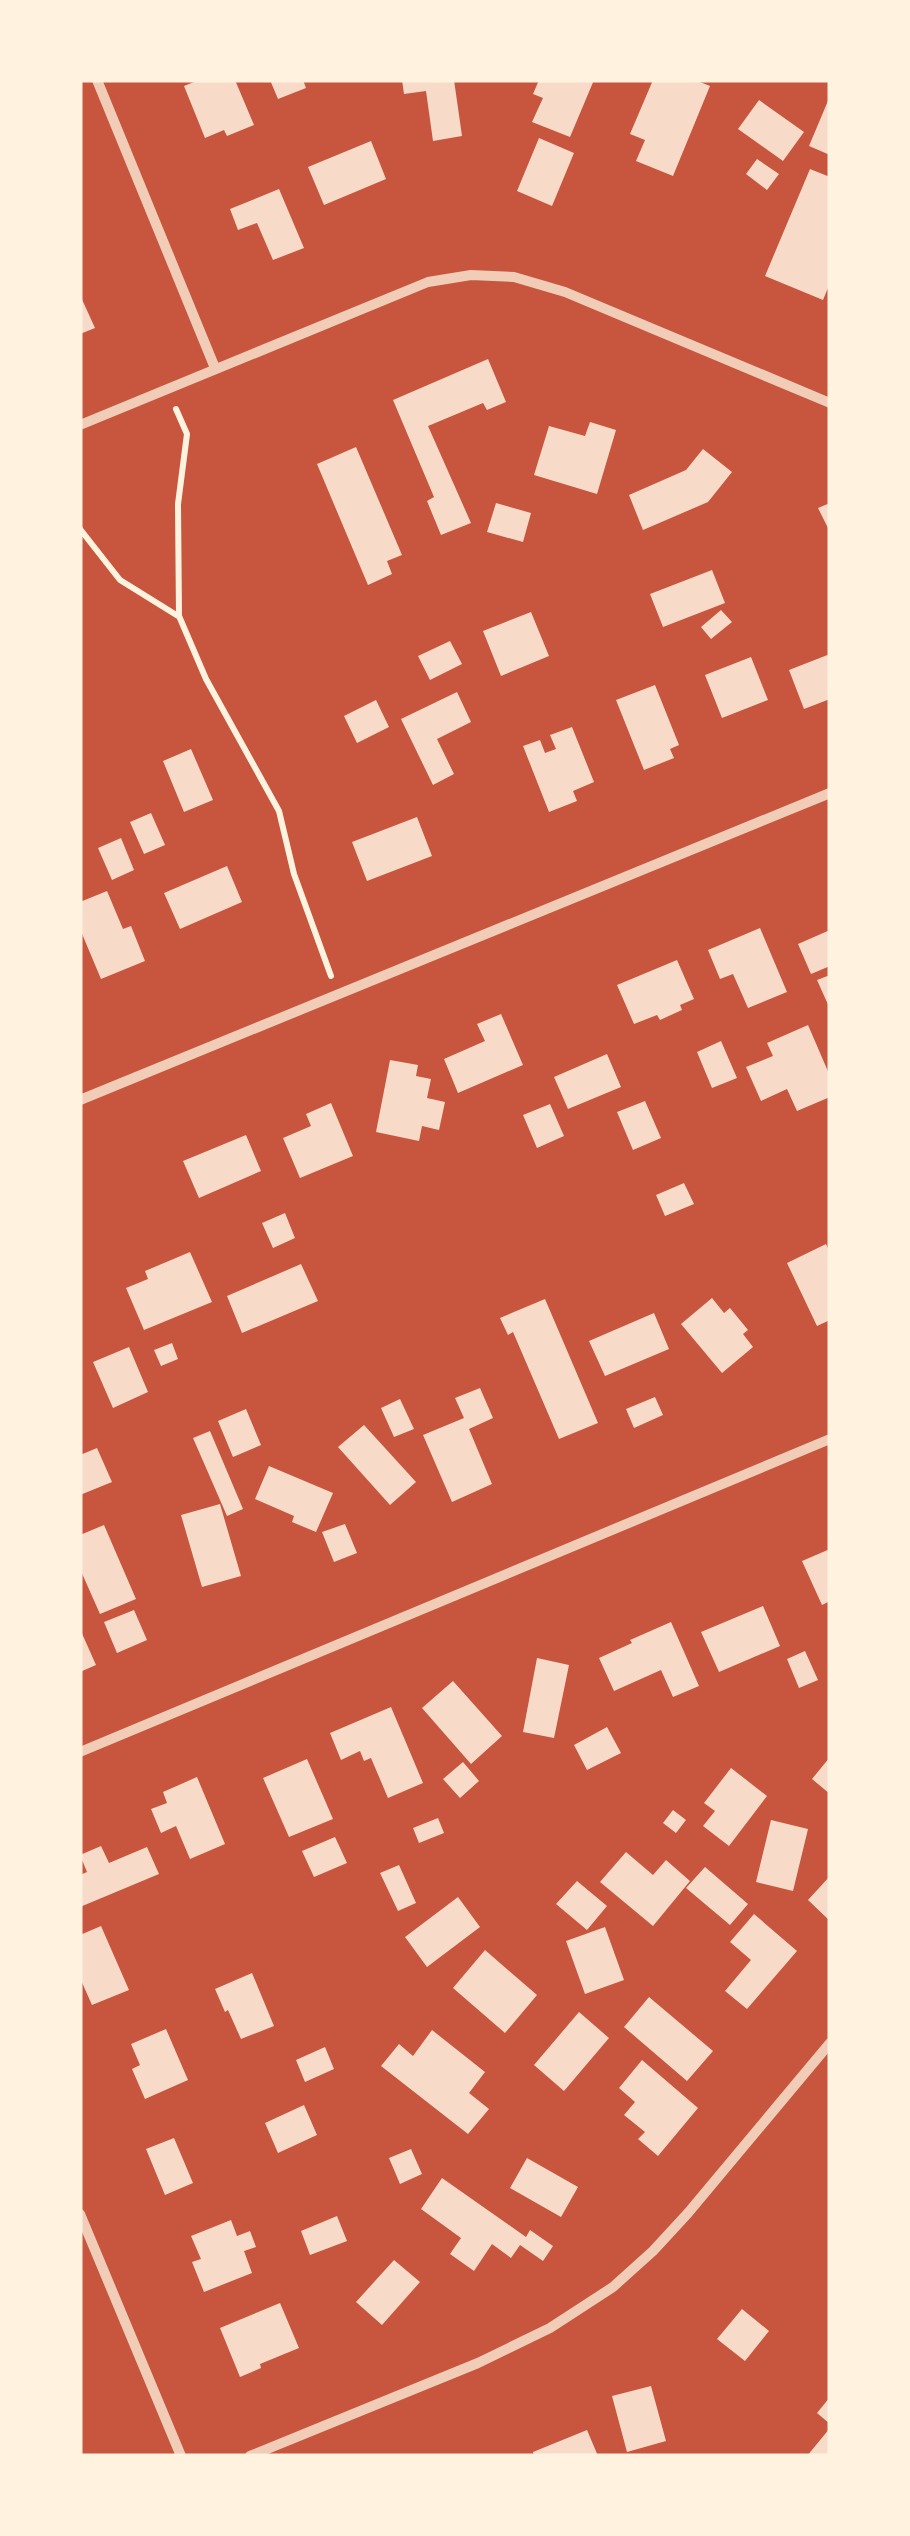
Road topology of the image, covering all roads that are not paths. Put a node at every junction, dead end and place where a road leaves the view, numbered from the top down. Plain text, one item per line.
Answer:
1 (96, 80) edge
2 (215, 368) junction
3 (830, 403) edge
4 (80, 426) edge
5 (830, 793) edge
6 (80, 1100) edge
7 (830, 1439) edge
8 (80, 1752) edge
9 (830, 2043) edge
10 (80, 2214) edge
11 (181, 2456) edge
12 (250, 2456) edge

1 - 2 street
2 - 3 street
2 - 4 street
5 - 6 street
7 - 8 street
9 - 12 street
10 - 11 street

